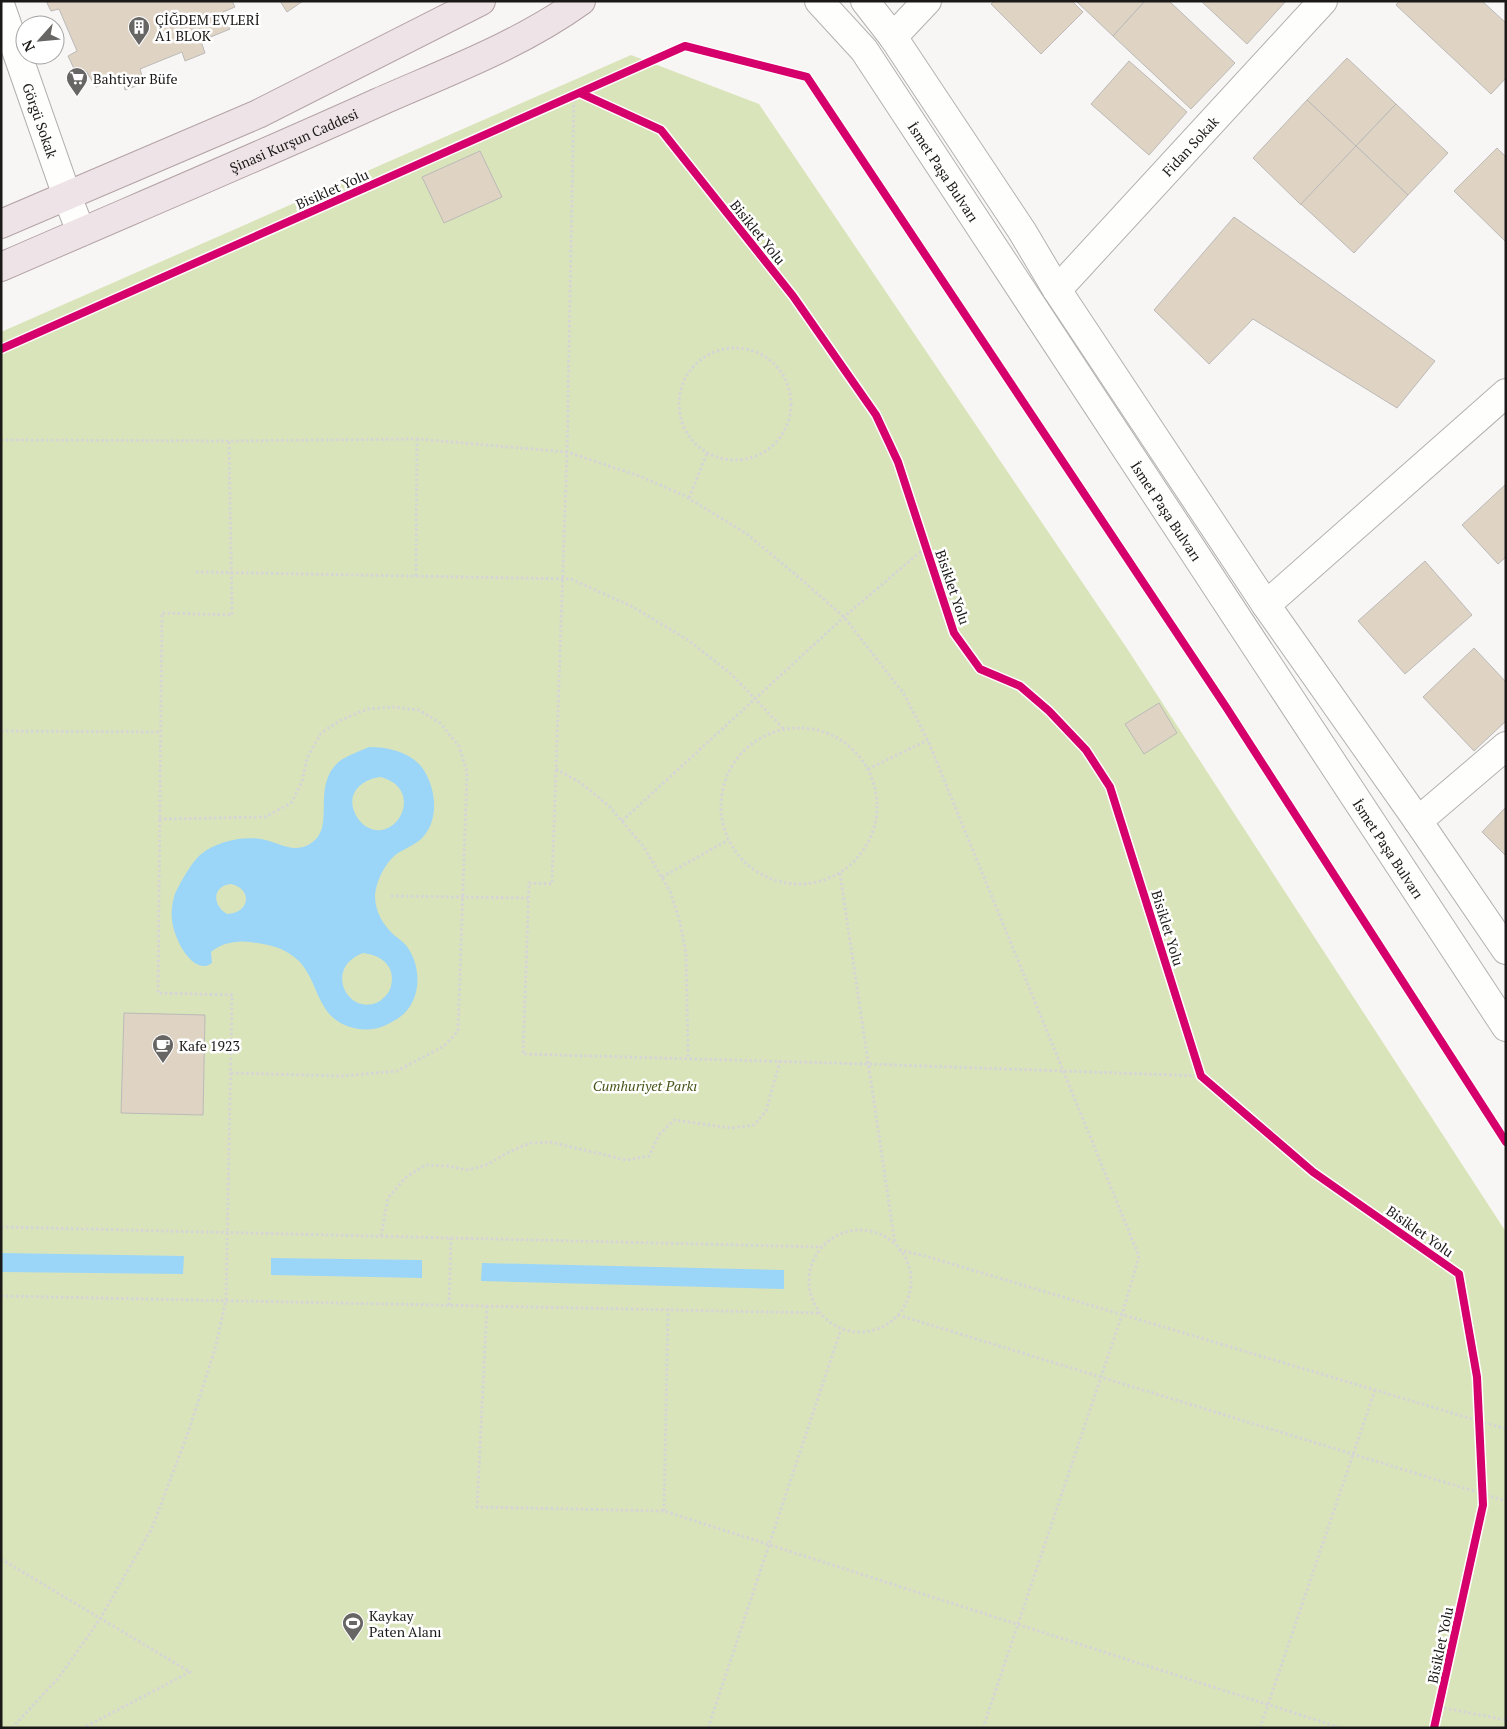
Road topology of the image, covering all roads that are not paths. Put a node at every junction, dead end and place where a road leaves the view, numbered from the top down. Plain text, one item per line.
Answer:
1 (481, 1) edge
2 (581, 1) edge
3 (819, 1) edge
4 (865, 1) edge
5 (927, 1) edge
6 (1323, 1) edge
7 (1, 7) edge
8 (893, 37) junction
9 (67, 196) junction
10 (1, 224) edge
11 (81, 232) junction
12 (1, 267) edge
13 (1057, 290) junction
14 (1506, 393) edge
15 (1266, 605) junction
16 (1506, 746) edge
17 (1418, 821) junction
18 (1506, 950) edge
19 (1506, 1027) edge

1 - 9 main road
2 - 11 main road, Şinasi Kurşun Caddesi
3 - 19 street, İsmet Paşa Bulvarı
4 - 8 street
5 - 8 street
6 - 13 street, Fidan Sokak
7 - 9 street, Görgü Sokak
8 - 13 street
9 - 10 main road
9 - 11 street, Görgü Sokak
11 - 12 main road, Şinasi Kurşun Caddesi
13 - 15 street
14 - 15 street
15 - 17 street
16 - 17 street
17 - 18 street

